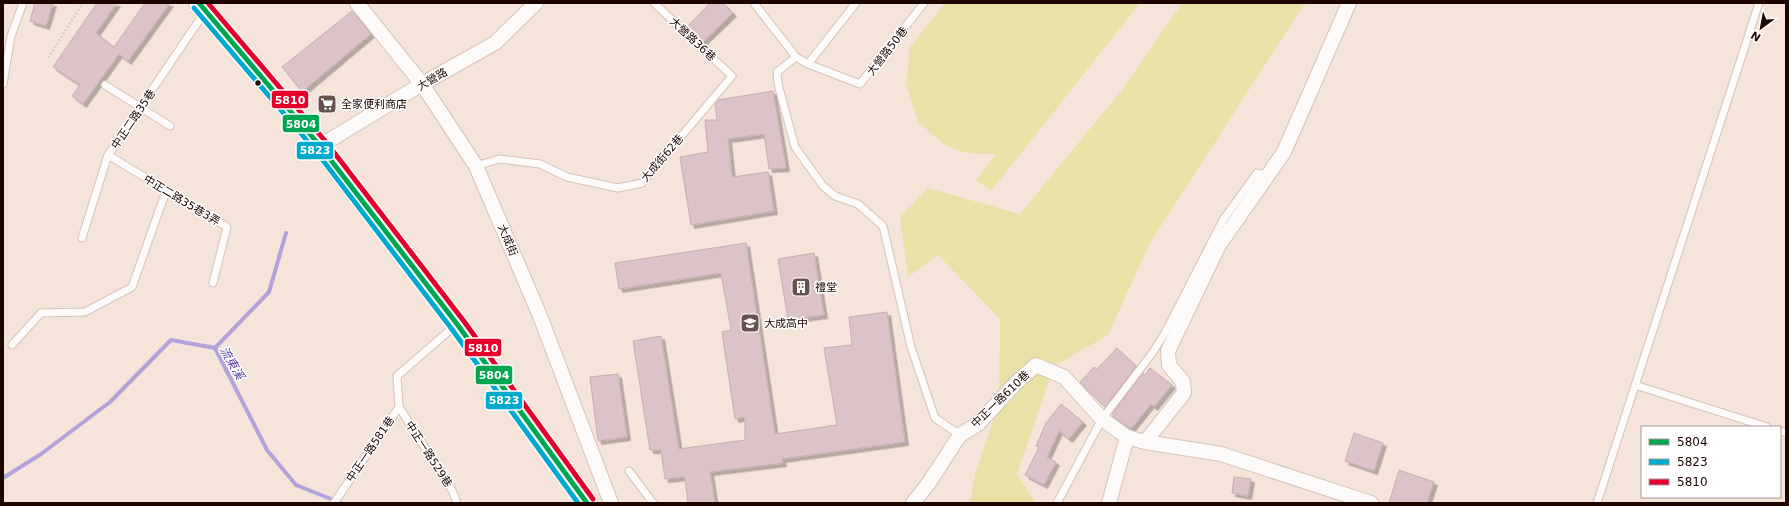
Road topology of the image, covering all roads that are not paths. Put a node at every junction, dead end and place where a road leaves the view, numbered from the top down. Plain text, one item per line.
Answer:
1 (23, 3) edge
2 (357, 3) edge
3 (536, 3) edge
4 (654, 3) edge
5 (754, 3) edge
6 (856, 3) edge
7 (924, 3) edge
8 (1349, 3) edge
9 (1759, 3) edge
10 (202, 7) edge
11 (796, 57) junction
12 (808, 64) junction
13 (732, 76) joint
14 (3, 84) edge
15 (105, 84) dead end
16 (422, 84) junction
17 (141, 107) junction
18 (170, 126) dead end
19 (320, 146) junction
20 (108, 155) junction
21 (476, 166) junction
22 (1268, 176) junction
23 (166, 191) junction
24 (82, 238) dead end
25 (213, 283) dead end
26 (457, 324) junction
27 (12, 345) dead end
28 (1635, 385) junction
29 (398, 407) junction
30 (1102, 419) junction
31 (1764, 426) edge
32 (960, 436) junction
33 (1127, 437) junction
34 (1145, 442) junction
35 (630, 471) dead end
36 (334, 503) edge
37 (457, 503) edge
38 (587, 503) edge
39 (611, 503) edge
40 (653, 503) edge
41 (913, 503) edge
42 (1057, 503) edge
43 (1109, 503) edge
44 (1371, 503) edge
45 (1597, 503) edge

1 - 14 lane
2 - 16 street, 大成街
3 - 16 street, 大營路
4 - 13 lane, 大營路36巷
5 - 11 lane, 大營路50巷
6 - 12 lane
7 - 12 lane, 大營路50巷
8 - 22 street
9 - 28 lane
10 - 17 lane, 中正二路35巷
10 - 19 main road
11 - 12 lane, 大營路50巷
11 - 32 lane
13 - 21 lane, 大成街62巷
15 - 17 lane
16 - 19 street, 大營路
16 - 21 street, 大成街
17 - 18 lane
17 - 20 lane, 中正二路35巷
19 - 26 main road
20 - 23 lane, 中正二路35巷3弄
20 - 24 lane, 中正二路35巷
21 - 39 street, 大成街
22 - 30 lane
22 - 34 street
23 - 25 lane, 中正二路35巷3弄
23 - 27 lane
26 - 29 lane, 中正一路581巷
26 - 38 main road
28 - 31 lane
28 - 45 lane
29 - 36 lane, 中正一路581巷
29 - 37 lane, 中正一路529巷
30 - 32 street, 中正一路610巷
30 - 33 street
30 - 42 lane
32 - 41 street, 中正一路610巷
33 - 34 street
33 - 43 street
34 - 44 street
35 - 40 lane

